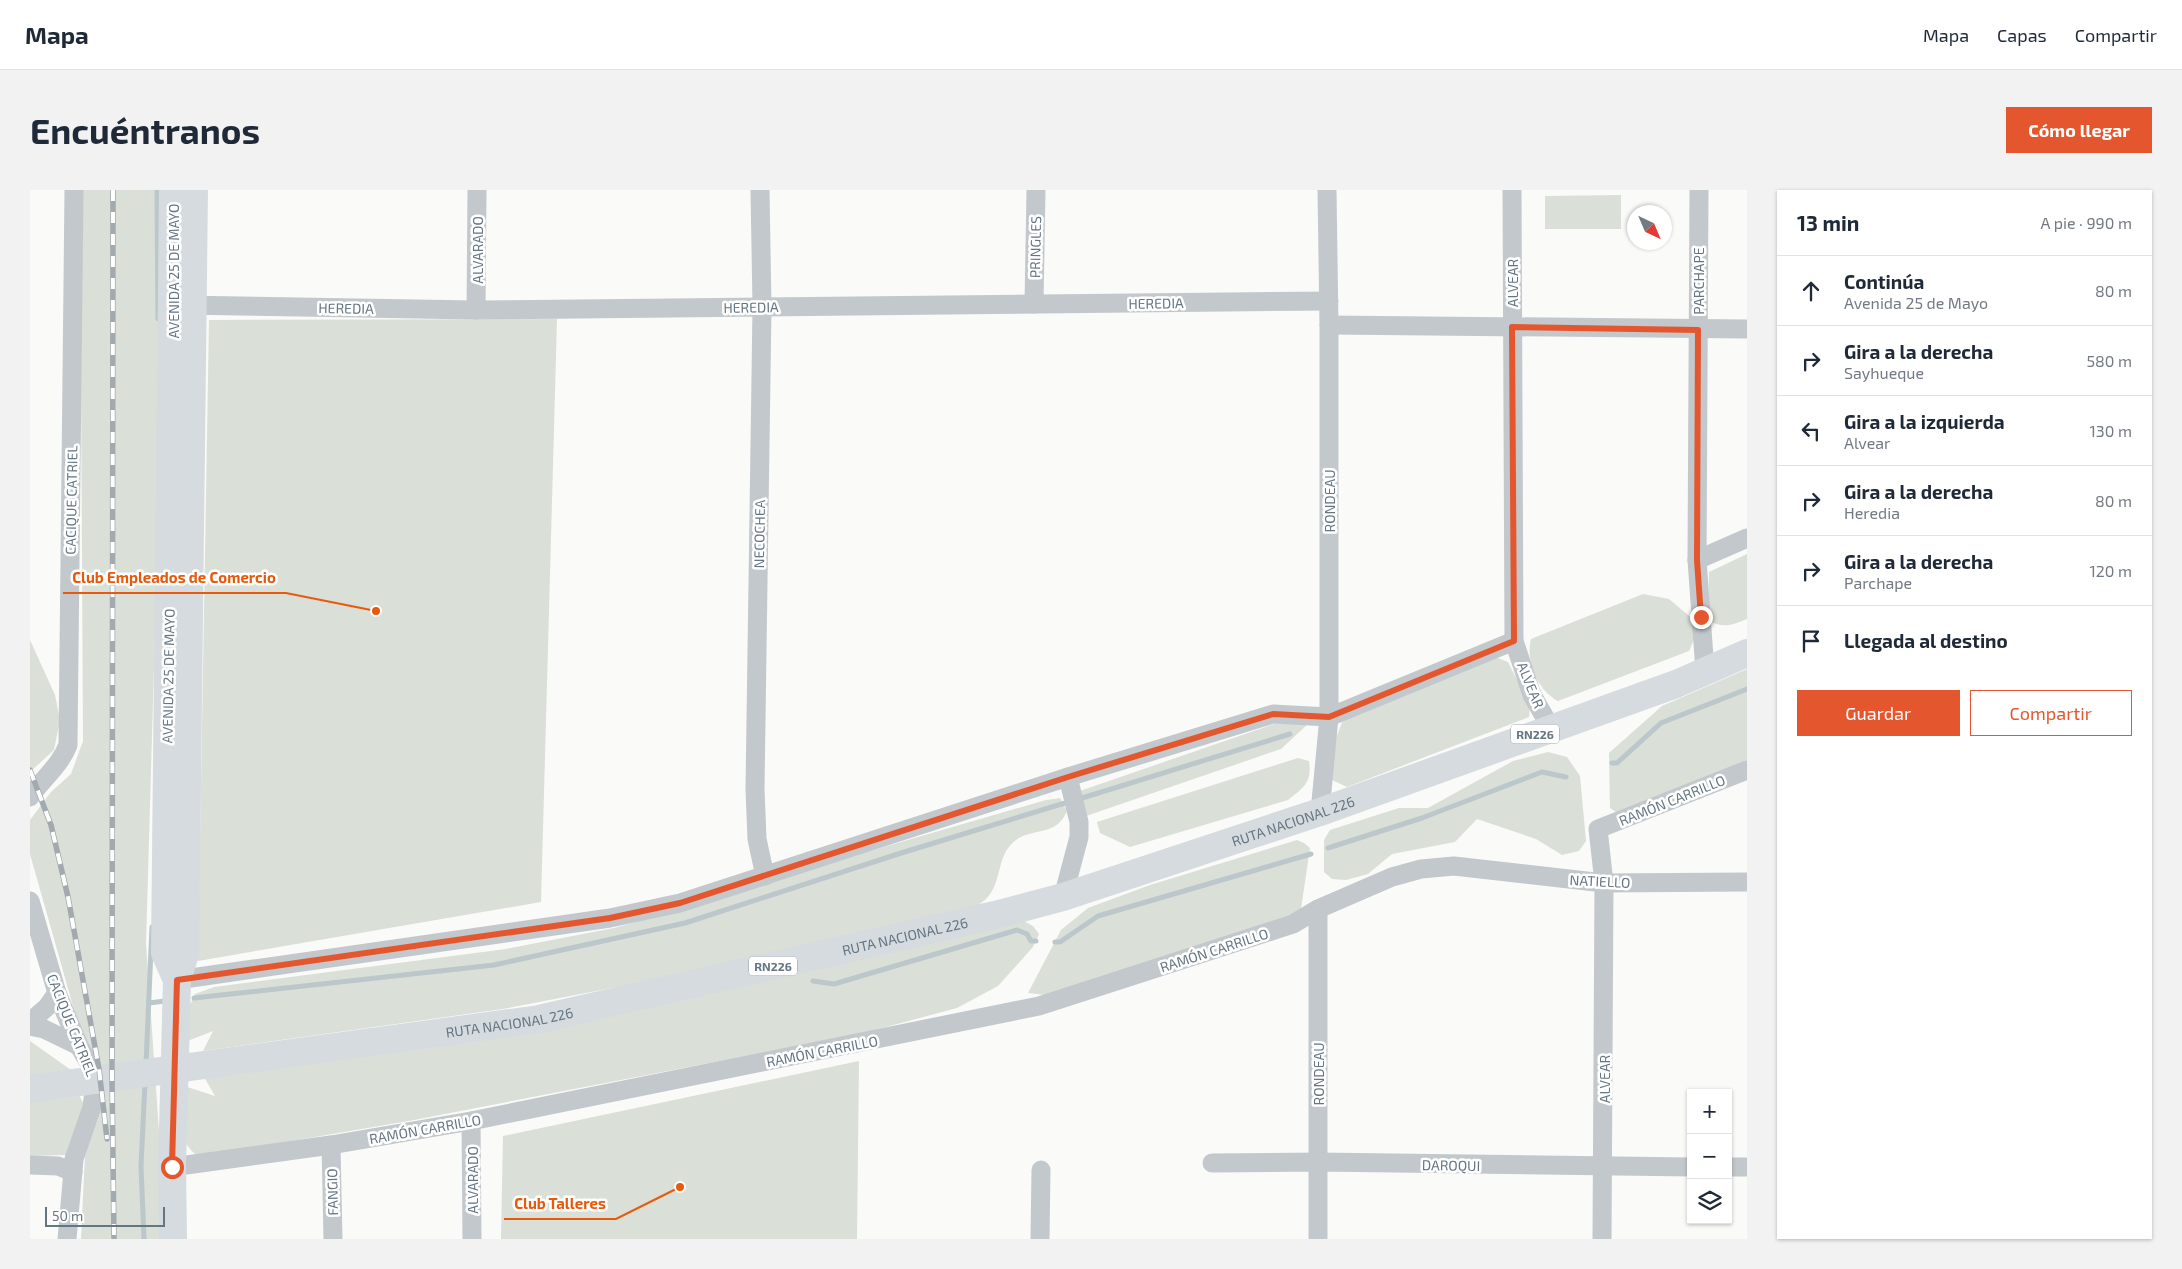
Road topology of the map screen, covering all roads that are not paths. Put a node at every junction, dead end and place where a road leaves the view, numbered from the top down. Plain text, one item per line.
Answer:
1 (74, 190) edge
2 (173, 190) edge
3 (194, 190) edge
4 (477, 190) edge
5 (760, 190) edge
6 (1036, 190) edge
7 (1327, 190) edge
8 (1512, 190) edge
9 (1699, 190) edge
10 (1329, 301) junction
11 (1034, 304) junction
12 (183, 305) junction
13 (762, 307) junction
14 (476, 310) junction
15 (1329, 325) junction
16 (1512, 327) junction
17 (1747, 329) edge
18 (1698, 330) junction
19 (1747, 538) edge
20 (1697, 560) junction
21 (1514, 641) junction
22 (1747, 653) edge
23 (1705, 671) junction
24 (1329, 717) junction
25 (1551, 728) junction
26 (1747, 770) edge
27 (1068, 777) junction
28 (30, 798) edge
29 (1320, 812) junction
30 (1598, 829) joint
31 (1454, 866) joint
32 (765, 876) junction
33 (1747, 882) edge
34 (1604, 883) junction
35 (1063, 897) junction
36 (30, 901) edge
37 (1318, 909) junction
38 (177, 980) junction
39 (57, 993) junction
40 (30, 1022) edge
41 (30, 1026) edge
42 (79, 1046) junction
43 (30, 1089) edge
44 (471, 1121) junction
45 (332, 1145) junction
46 (1318, 1162) junction
47 (1212, 1163) dead end
48 (30, 1165) edge
49 (172, 1167) junction
50 (1687, 1167) edge
51 (1732, 1167) edge
52 (1747, 1167) edge
53 (1604, 1168) junction
54 (1041, 1170) dead end
55 (73, 1172) junction
56 (67, 1239) edge
57 (173, 1239) edge
58 (332, 1239) edge
59 (472, 1239) edge
60 (1040, 1239) edge
61 (1318, 1239) edge
62 (1602, 1239) edge

1 - 28 street, CACIQUE CATRIEL
2 - 12 main road, AVENIDA 25 DE MAYO
3 - 12 main road, AVENIDA 25 DE MAYO
4 - 14 street, ALVARADO
5 - 13 street, NECOCHEA
6 - 11 street, PRINGLES
7 - 10 street, RONDEAU
8 - 16 street, ALVEAR
9 - 18 street, PARCHAPE
10 - 11 street, HEREDIA
10 - 15 street, RONDEAU
11 - 13 street, HEREDIA
12 - 14 street, HEREDIA
12 - 38 main road, AVENIDA 25 DE MAYO
13 - 14 street, HEREDIA
13 - 32 street, NECOCHEA
15 - 16 street
15 - 24 street, RONDEAU
16 - 18 street
16 - 21 street, ALVEAR
17 - 18 street
18 - 20 street, PARCHAPE
19 - 20 street
20 - 23 street, PARCHAPE
21 - 24 street
21 - 25 street, ALVEAR
22 - 23 main road, RUTA NACIONAL 226 / RN226
23 - 25 main road, RUTA NACIONAL 226 / RN226
24 - 27 street
24 - 29 street, RONDEAU
25 - 29 main road, RUTA NACIONAL 226 / RN226
26 - 30 street, RAMÓN CARRILLO
27 - 32 street
27 - 35 street
29 - 35 main road, RUTA NACIONAL 226 / RN226
30 - 34 street, ALVEAR
31 - 34 street, NATIELLO
31 - 37 street, RAMÓN CARRILLO
32 - 38 street
33 - 34 street, NATIELLO
34 - 53 street, ALVEAR
35 - 43 main road, RUTA NACIONAL 226 / RN226
36 - 39 street, CACIQUE CATRIEL
37 - 44 street, RAMÓN CARRILLO
37 - 46 street, RONDEAU
38 - 49 main road, AVENIDA 25 DE MAYO
39 - 40 street
39 - 42 street, CACIQUE CATRIEL
41 - 42 street
42 - 55 street, CACIQUE CATRIEL
44 - 45 street, RAMÓN CARRILLO
44 - 59 street, ALVARADO
45 - 49 street, RAMÓN CARRILLO
45 - 58 street, FANGIO
46 - 47 street, DAROQUI
46 - 53 street, DAROQUI
46 - 61 street, RONDEAU
48 - 55 street
49 - 57 main road, AVENIDA 25 DE MAYO
50 - 53 street, DAROQUI
51 - 52 street
53 - 62 street, ALVEAR
54 - 60 street
55 - 56 street, CACIQUE CATRIEL

